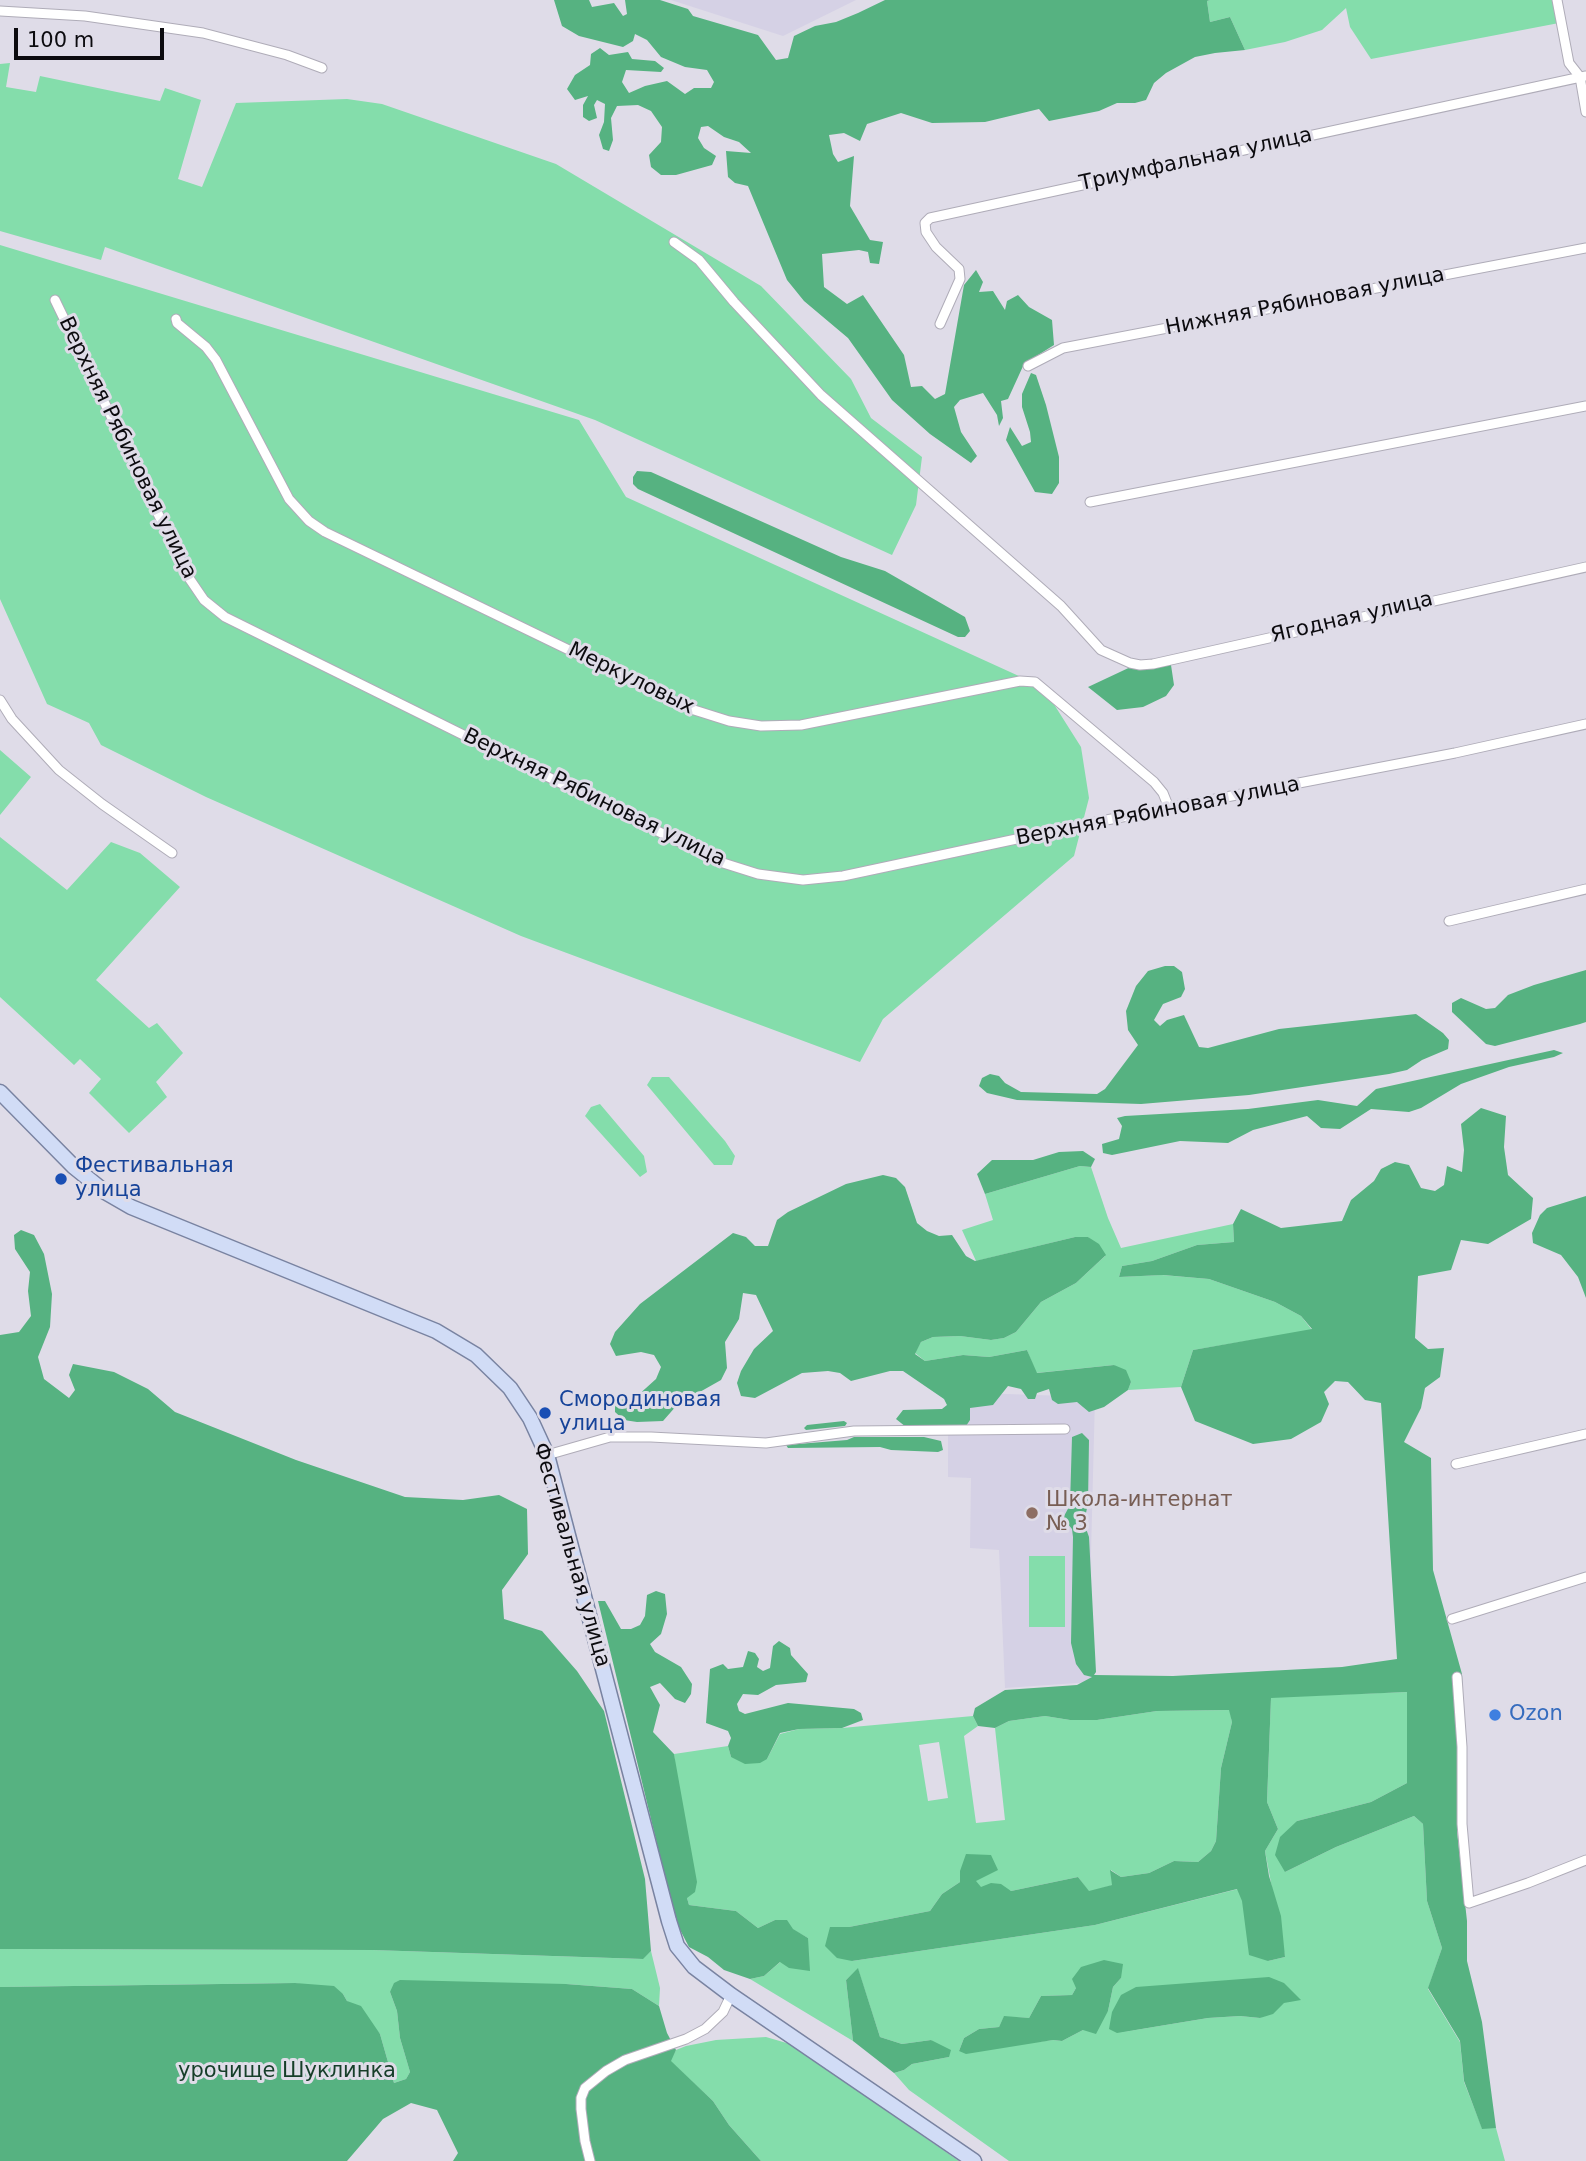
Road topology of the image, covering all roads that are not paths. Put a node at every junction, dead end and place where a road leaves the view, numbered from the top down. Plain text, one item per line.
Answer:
1 (1557, 0) edge
2 (0, 11) edge
3 (322, 68) dead end
4 (1583, 76) edge
5 (1586, 112) edge
6 (674, 242) dead end
7 (1586, 248) edge
8 (55, 300) dead end
9 (176, 319) dead end
10 (940, 324) dead end
11 (1028, 366) dead end
12 (1586, 406) edge
13 (1090, 502) dead end
14 (1586, 567) edge
15 (0, 701) edge
16 (1586, 724) edge
17 (1169, 808) junction
18 (172, 853) dead end
19 (1586, 889) edge
20 (1449, 922) dead end
21 (0, 1092) edge
22 (1065, 1429) dead end
23 (1586, 1434) edge
24 (547, 1455) junction
25 (1456, 1464) dead end
26 (1586, 1577) edge
27 (1452, 1619) dead end
28 (1457, 1677) dead end
29 (1586, 1860) edge
30 (731, 1995) junction
31 (590, 2161) edge
32 (974, 2161) edge

1 - 4 street
2 - 3 street
4 - 5 street
4 - 10 street, Триумфальная улица
6 - 14 street, Ягодная улица
7 - 11 street, Нижняя Рябиновая улица
8 - 17 street, Верхняя Рябиновая улица
9 - 17 street, Меркуловых
12 - 13 street
15 - 18 street
16 - 17 street, Верхняя Рябиновая улица
19 - 20 street
21 - 24 main road, Фестивальная улица
22 - 24 street
23 - 25 street
24 - 30 main road, Фестивальная улица
26 - 27 street
28 - 29 street
30 - 31 street
30 - 32 main road, Фестивальная улица

